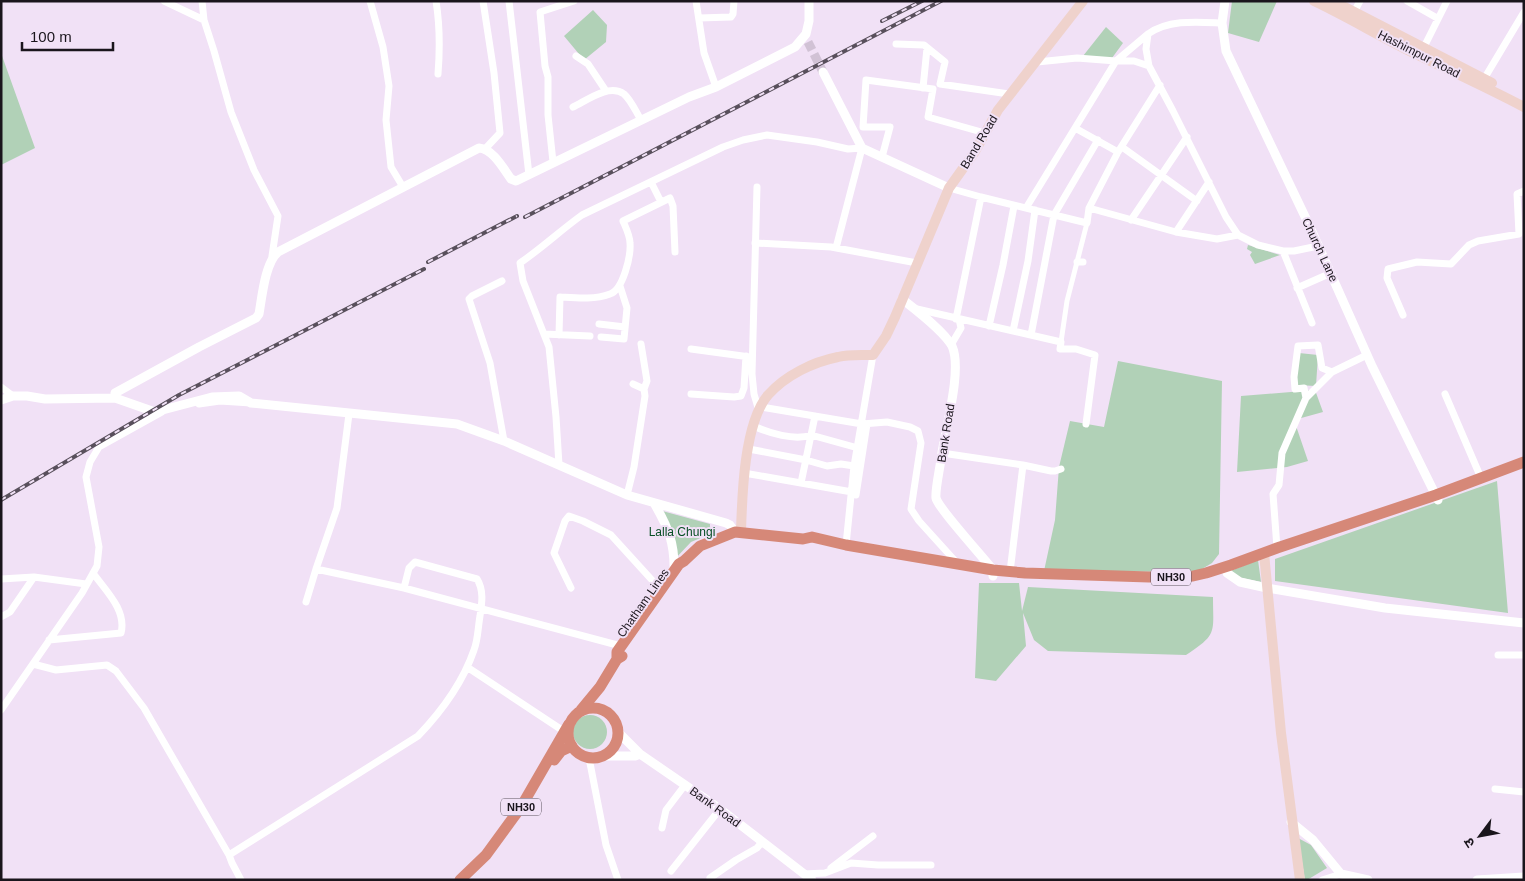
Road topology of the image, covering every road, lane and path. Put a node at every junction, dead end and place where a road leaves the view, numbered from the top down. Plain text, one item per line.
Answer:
1 (164, 1) edge
2 (202, 1) edge
3 (370, 1) edge
4 (436, 1) edge
5 (483, 1) edge
6 (509, 1) edge
7 (574, 1) edge
8 (696, 1) edge
9 (734, 1) edge
10 (809, 1) edge
11 (1083, 1) edge
12 (1225, 1) edge
13 (1314, 1) edge
14 (1319, 1) edge
15 (1333, 1) edge
16 (1360, 1) edge
17 (1407, 1) edge
18 (1447, 1) edge
19 (1354, 12) junction
20 (1524, 12) edge
21 (699, 18) junction
22 (1437, 18) junction
23 (204, 20) junction
24 (809, 21) junction
25 (1222, 23) junction
26 (1148, 34) junction
27 (808, 42) tunnel mouth
28 (896, 44) dead end
29 (1424, 47) junction
30 (927, 48) junction
31 (576, 56) dead end
32 (1116, 61) junction
33 (1036, 62) junction
34 (1149, 66) junction
35 (823, 72) tunnel mouth
36 (438, 74) dead end
37 (1487, 84) junction
38 (1160, 86) junction
39 (716, 87) junction
40 (923, 88) junction
41 (606, 91) junction
42 (1010, 94) junction
43 (1524, 99) edge
44 (573, 107) dead end
45 (1524, 107) edge
46 (641, 120) junction
47 (1075, 128) junction
48 (985, 133) junction
49 (1186, 137) junction
50 (1098, 140) junction
51 (862, 148) junction
52 (485, 149) junction
53 (1120, 149) junction
54 (882, 157) junction
55 (553, 162) junction
56 (1161, 174) junction
57 (529, 175) junction
58 (652, 182) junction
59 (1209, 182) junction
60 (403, 187) junction
61 (757, 187) dead end
62 (949, 188) junction
63 (1524, 191) edge
64 (980, 197) junction
65 (1197, 201) junction
66 (661, 202) junction
67 (1014, 206) junction
68 (1026, 208) junction
69 (1089, 208) junction
70 (1036, 210) junction
71 (1054, 215) junction
72 (1131, 220) junction
73 (1087, 223) junction
74 (1176, 232) junction
75 (1238, 235) junction
76 (754, 243) junction
77 (1318, 246) junction
78 (836, 248) junction
79 (1283, 251) junction
80 (675, 252) dead end
81 (272, 256) junction
82 (917, 263) junction
83 (1331, 272) junction
84 (502, 281) dead end
85 (620, 286) junction
86 (1298, 288) junction
87 (902, 299) junction
88 (914, 308) junction
89 (1403, 315) dead end
90 (957, 319) junction
91 (1312, 323) dead end
92 (599, 324) dead end
93 (989, 326) junction
94 (625, 327) junction
95 (1012, 331) junction
96 (544, 334) junction
97 (559, 335) junction
98 (1031, 335) junction
99 (590, 336) dead end
100 (601, 337) dead end
101 (1061, 342) junction
102 (641, 344) dead end
103 (951, 344) junction
104 (691, 349) dead end
105 (873, 355) junction
106 (1367, 355) junction
107 (749, 357) junction
108 (1332, 372) junction
109 (633, 384) dead end
110 (1, 387) edge
111 (644, 389) junction
112 (116, 394) joint
113 (691, 394) dead end
114 (1445, 394) dead end
115 (13, 396) junction
116 (27, 396) junction
117 (1306, 398) junction
118 (1, 400) edge
119 (251, 403) junction
120 (760, 410) junction
121 (348, 414) junction
122 (815, 416) junction
123 (864, 424) junction
124 (1086, 424) dead end
125 (754, 426) junction
126 (811, 435) junction
127 (504, 441) junction
128 (858, 448) junction
129 (749, 449) junction
130 (942, 452) junction
131 (806, 460) junction
132 (1524, 462) edge
133 (558, 465) junction
134 (1024, 465) junction
135 (854, 466) junction
136 (1524, 468) edge
137 (1061, 469) dead end
138 (744, 473) junction
139 (1481, 478) junction
140 (801, 482) junction
141 (852, 492) junction
142 (627, 496) junction
143 (1437, 497) junction
144 (654, 503) junction
145 (851, 526) dead end
146 (738, 532) junction
147 (803, 539) junction
148 (846, 544) junction
149 (1277, 548) junction
150 (1264, 556) junction
151 (684, 561) junction
152 (958, 563) junction
153 (316, 569) junction
154 (674, 572) junction
155 (1010, 572) junction
156 (93, 573) junction
157 (993, 573) junction
158 (1227, 573) junction
159 (34, 577) junction
160 (1, 579) edge
161 (86, 584) junction
162 (404, 588) junction
163 (571, 588) dead end
164 (1267, 588) junction
165 (661, 590) junction
166 (306, 602) dead end
167 (481, 608) junction
168 (1, 617) edge
169 (1524, 623) edge
170 (49, 640) junction
171 (621, 646) junction
172 (1498, 655) dead end
173 (1524, 655) edge
174 (617, 659) junction
175 (33, 664) junction
176 (467, 668) junction
177 (1, 710) edge
178 (581, 710) junction
179 (567, 728) junction
180 (619, 733) junction
181 (572, 746) junction
182 (640, 754) junction
183 (605, 756) junction
184 (589, 758) junction
185 (685, 785) junction
186 (1495, 788) dead end
187 (1524, 792) edge
188 (720, 809) junction
189 (1291, 822) junction
190 (662, 828) dead end
191 (872, 836) dead end
192 (762, 842) junction
193 (229, 856) junction
194 (931, 865) dead end
195 (671, 871) dead end
196 (825, 873) junction
197 (1341, 874) junction
198 (1524, 876) edge
199 (808, 877) edge
200 (710, 878) dead end
201 (1497, 879) edge
202 (241, 880) edge
203 (460, 880) edge
204 (470, 880) edge
205 (618, 880) edge
206 (1300, 880) edge
207 (1322, 880) edge
208 (1368, 880) edge
209 (1477, 880) edge

1 - 23 street
2 - 23 street
3 - 60 street
4 - 36 street
5 - 52 street
6 - 57 street
7 - 55 street
8 - 21 street
9 - 21 street
10 - 24 street
11 - 33 main road, Band Road
12 - 25 street, Church Lane
13 - 37 main road, Hashimpur Road
14 - 37 main road
15 - 19 main road
16 - 19 street
17 - 22 street
18 - 22 street
19 - 29 main road
20 - 37 street
21 - 39 street
22 - 29 street
23 - 81 street
24 - 27 street
24 - 39 street
25 - 26 street
25 - 77 street, Church Lane
26 - 32 street
26 - 34 street
28 - 30 street
29 - 37 main road
30 - 40 street
30 - 42 street
31 - 41 street
32 - 33 street
32 - 34 street
32 - 47 street
33 - 42 main road, Band Road
34 - 38 street
35 - 51 street
37 - 43 main road
37 - 45 main road, Hashimpur Road
38 - 49 street
38 - 53 street
39 - 46 street
40 - 48 street
40 - 54 street
41 - 44 street
41 - 46 street
42 - 48 main road, Band Road
46 - 55 street
47 - 50 street
47 - 68 street
48 - 62 main road, Band Road
49 - 56 street
49 - 59 street
50 - 53 street
50 - 71 street
51 - 54 street
51 - 58 street
51 - 78 street
52 - 57 street
52 - 60 street
53 - 56 street
53 - 69 street
54 - 62 street
55 - 57 street
56 - 65 street
56 - 72 street
58 - 66 street
58 - 96 street
59 - 65 street
59 - 75 street
60 - 81 street
61 - 76 street
62 - 64 street
62 - 82 main road, Band Road
63 - 89 street
64 - 67 street
64 - 90 street
65 - 74 street
66 - 80 street
66 - 85 street
67 - 68 street
67 - 93 street
68 - 70 street
69 - 72 street
69 - 73 street
70 - 71 street
70 - 95 street
71 - 73 street
71 - 98 street
72 - 74 street
73 - 101 street
74 - 75 street
75 - 79 street
76 - 78 street
76 - 107 street
77 - 79 street
77 - 83 street, Church Lane
78 - 82 street
79 - 86 street
81 - 112 street
82 - 87 main road, Band Road
83 - 86 street
83 - 106 street, Church Lane
84 - 127 street
85 - 94 street
85 - 97 street
86 - 91 street
87 - 88 street
87 - 105 main road, Band Road
88 - 90 street
88 - 103 street
90 - 93 street
90 - 103 street
92 - 94 street
93 - 95 street
94 - 100 street
95 - 98 street
96 - 97 street
96 - 133 street
97 - 99 street
98 - 101 street
101 - 124 street
102 - 111 street
103 - 130 street, Bank Road
104 - 107 street
105 - 120 main road
105 - 123 street
106 - 108 street
106 - 143 street, Church Lane
107 - 113 street
107 - 120 street
108 - 117 street
108 - 117 street
109 - 111 street
110 - 115 street
111 - 142 street
112 - 116 street
114 - 139 street
115 - 116 street
115 - 118 street
116 - 119 street
117 - 149 street
119 - 121 street
119 - 156 street
120 - 122 street
120 - 125 main road
121 - 127 street
121 - 153 street
122 - 123 street
122 - 126 street
123 - 128 street
123 - 145 street
123 - 152 street
125 - 126 street
125 - 129 main road
126 - 128 street
126 - 131 street
127 - 133 street
128 - 135 street
129 - 131 street
129 - 138 main road
130 - 134 street
130 - 157 street, Bank Road
131 - 135 street
131 - 140 street
132 - 139 highway, NH30
133 - 142 street
134 - 137 street
134 - 155 street
135 - 141 street
136 - 143 highway
138 - 140 street
138 - 146 main road
139 - 143 highway, NH30
140 - 141 street
141 - 148 street
142 - 144 street
143 - 149 highway, NH30
143 - 150 highway
144 - 146 street
144 - 154 street
146 - 147 highway, NH30
146 - 151 highway, NH30
147 - 148 highway, NH30
147 - 157 highway
148 - 152 highway, NH30
149 - 150 highway, NH30
150 - 155 highway, NH30
150 - 158 highway
150 - 164 main road
151 - 154 highway, Chatham Lines / NH30
151 - 174 highway, Chatham Lines / NH30
152 - 157 highway, NH30
153 - 162 street
153 - 166 street
154 - 165 highway, Chatham Lines / NH30
155 - 157 highway, NH30
156 - 161 street
156 - 170 street
157 - 158 highway
158 - 164 street
159 - 160 street
159 - 161 street
159 - 168 street
161 - 170 street
162 - 167 street
162 - 167 street
163 - 165 street
164 - 169 street
164 - 189 main road
165 - 171 highway, Chatham Lines / NH30
167 - 171 street
167 - 176 street
170 - 175 street
171 - 174 highway, Chatham Lines / NH30
172 - 173 street
174 - 178 highway, Chatham Lines / NH30
175 - 177 street
175 - 193 street
176 - 179 street
176 - 193 street
178 - 179 highway, Chatham Lines / NH30
178 - 180 highway
179 - 181 highway
179 - 203 highway, Chatham Lines / NH30
180 - 182 street, Bank Road
180 - 183 highway
181 - 184 highway
181 - 204 highway, NH30
182 - 183 street
182 - 185 street, Bank Road
183 - 184 highway
184 - 205 street
185 - 188 street, Bank Road
185 - 190 street
186 - 187 street
188 - 192 street, Bank Road
188 - 195 street
189 - 197 street
189 - 206 main road
191 - 196 street
192 - 199 street, Bank Road
192 - 200 street
193 - 202 street
194 - 196 street
196 - 199 street
197 - 207 street
197 - 208 street
198 - 201 street
201 - 209 street

